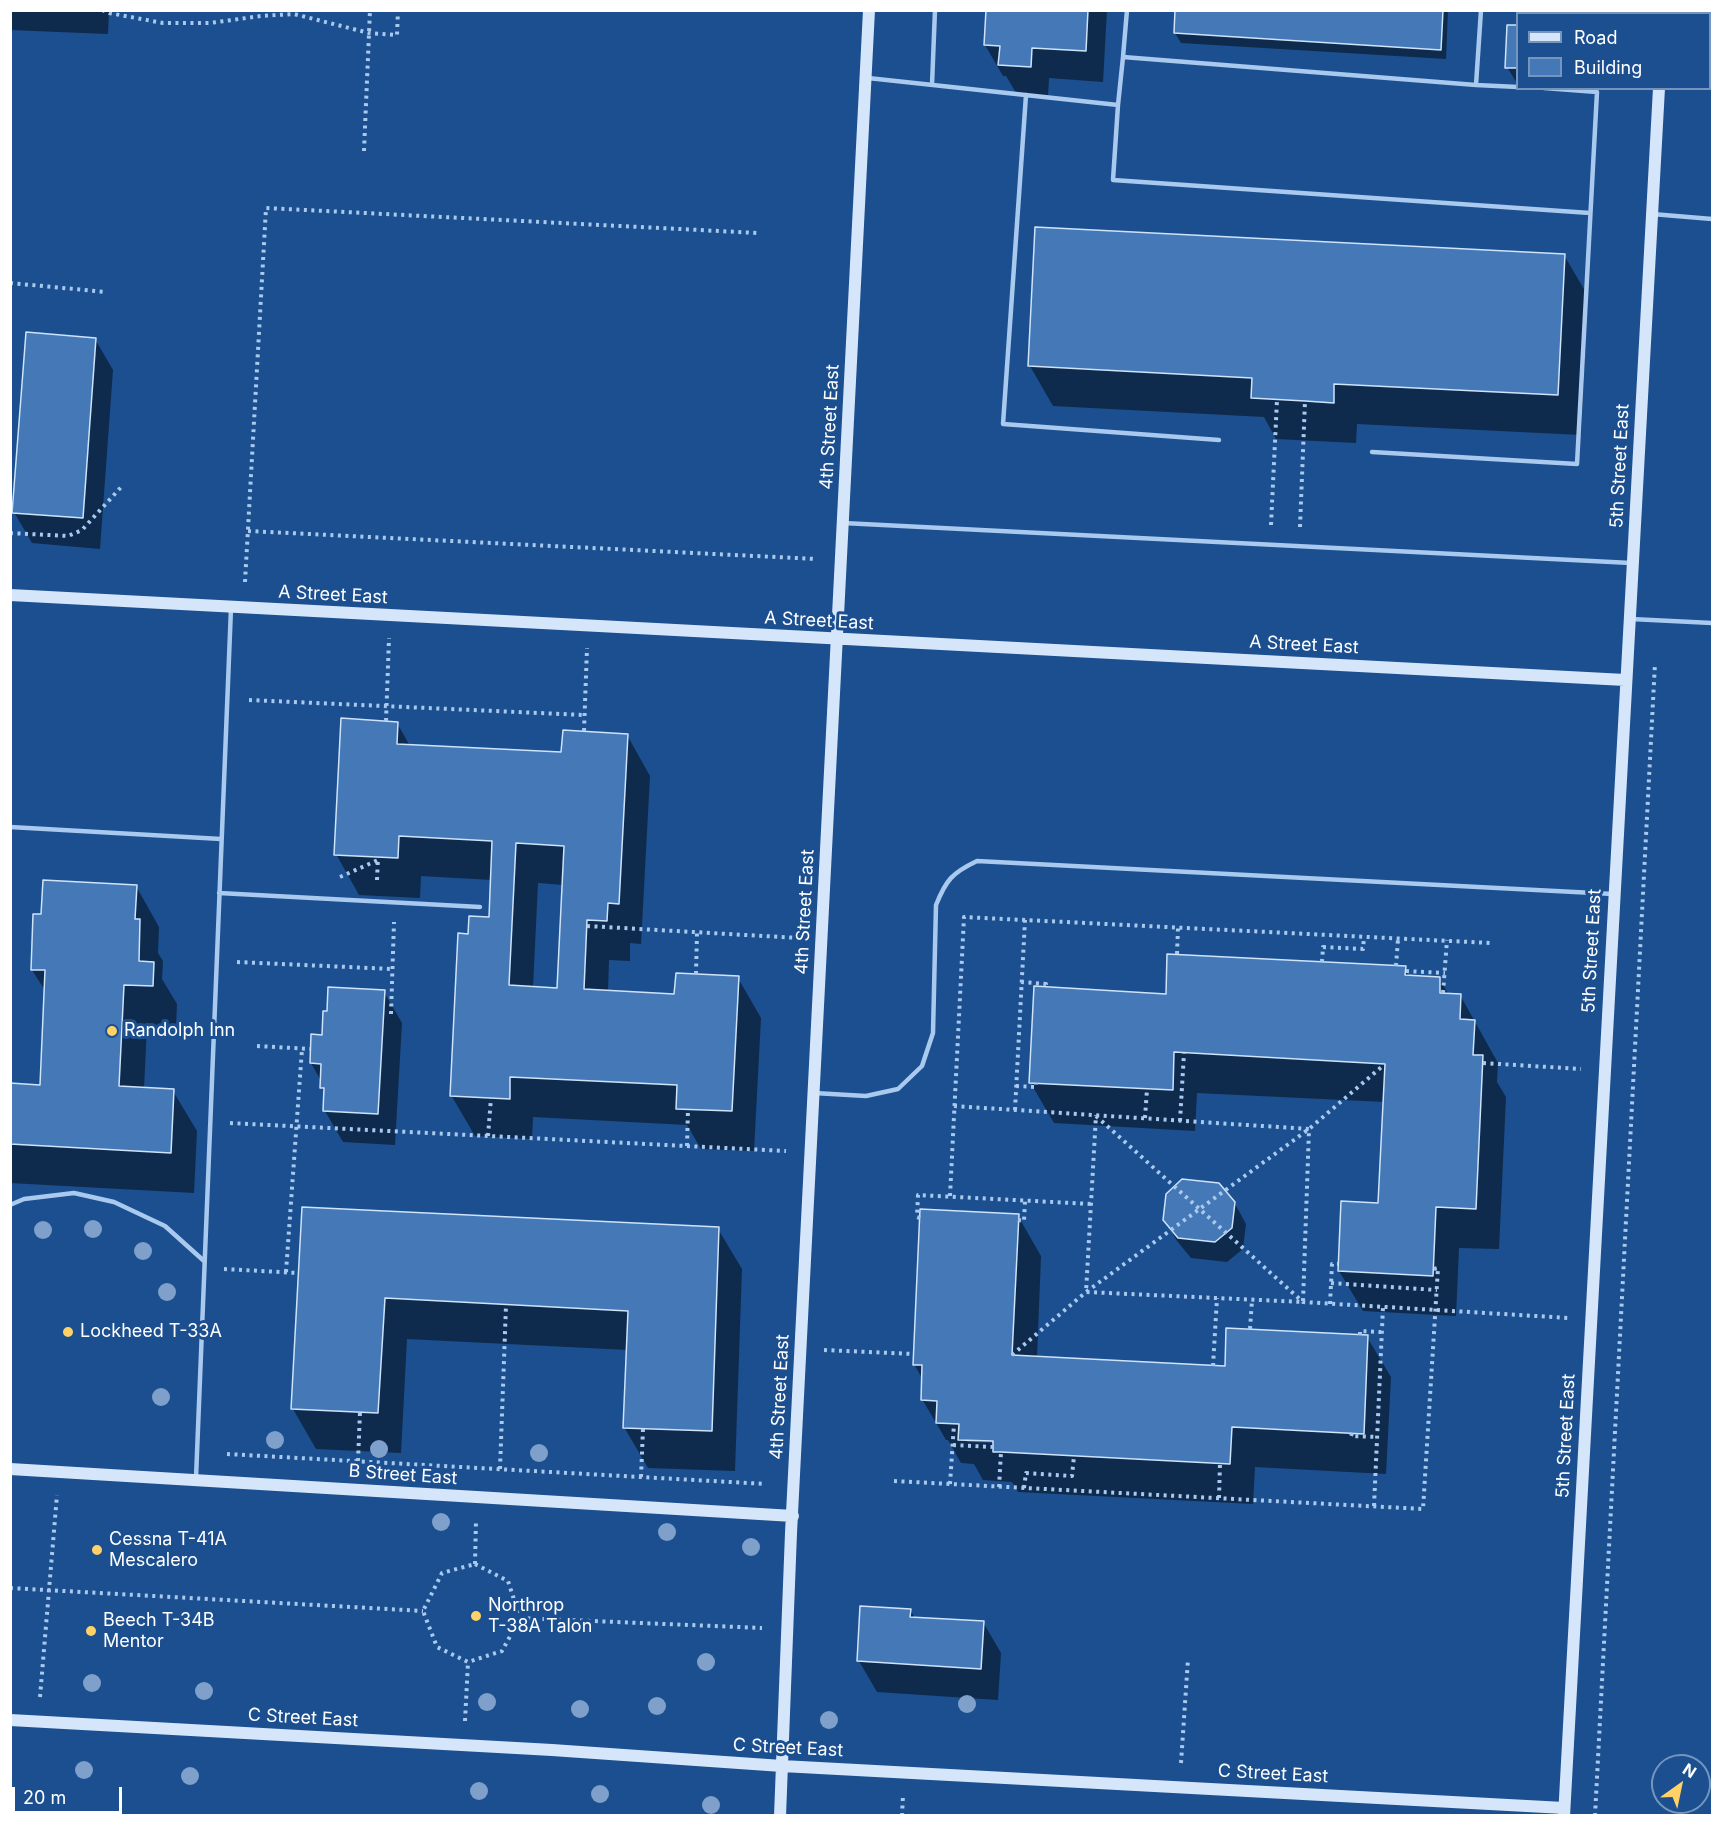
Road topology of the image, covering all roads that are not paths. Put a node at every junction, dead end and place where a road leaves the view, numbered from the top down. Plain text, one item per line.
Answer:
1 (869, 10) edge
2 (935, 10) edge
3 (1126, 10) edge
4 (1481, 10) edge
5 (1123, 57) junction
6 (865, 78) junction
7 (932, 85) junction
8 (1476, 85) junction
9 (1516, 87) edge
10 (1570, 90) edge
11 (1659, 90) edge
12 (1026, 95) junction
13 (1118, 105) junction
14 (1590, 213) junction
15 (1652, 213) junction
16 (1713, 219) edge
17 (1219, 440) dead end
18 (1372, 452) dead end
19 (843, 523) junction
20 (1632, 563) junction
21 (10, 595) edge
22 (237, 608) junction
23 (1629, 619) junction
24 (1713, 623) edge
25 (837, 640) junction
26 (1625, 680) junction
27 (10, 827) edge
28 (221, 839) junction
29 (219, 893) junction
30 (1613, 894) junction
31 (480, 907) dead end
32 (814, 1093) junction
33 (10, 1205) edge
34 (204, 1261) junction
35 (10, 1469) edge
36 (196, 1481) junction
37 (793, 1516) junction
38 (10, 1720) edge
39 (782, 1766) junction
40 (1564, 1812) edge
41 (780, 1815) edge

1 - 6 street, 4th Street East
2 - 7 lane
3 - 5 lane
4 - 8 lane
5 - 8 lane
5 - 13 lane
6 - 7 lane
6 - 19 street, 4th Street East
7 - 12 lane
8 - 9 lane
10 - 14 lane
11 - 15 street, 5th Street East
12 - 13 lane
12 - 17 lane
13 - 14 lane
14 - 18 lane
15 - 16 lane
15 - 20 street, 5th Street East
19 - 20 lane
19 - 25 street, 4th Street East
20 - 23 street, 5th Street East
21 - 22 street, A Street East
22 - 25 street, A Street East
22 - 28 lane
23 - 24 lane
23 - 26 street, 5th Street East
25 - 26 street, A Street East
25 - 32 street, 4th Street East
26 - 30 street, 5th Street East
27 - 28 lane
28 - 29 lane
29 - 31 lane
29 - 34 lane
30 - 32 lane
30 - 40 street, 5th Street East
32 - 37 street, 4th Street East
33 - 34 lane
34 - 36 lane
35 - 36 street, B Street East
36 - 37 street, B Street East
37 - 39 street, 4th Street East
38 - 39 street, C Street East
39 - 40 street, C Street East
39 - 41 street, 4th Street East

